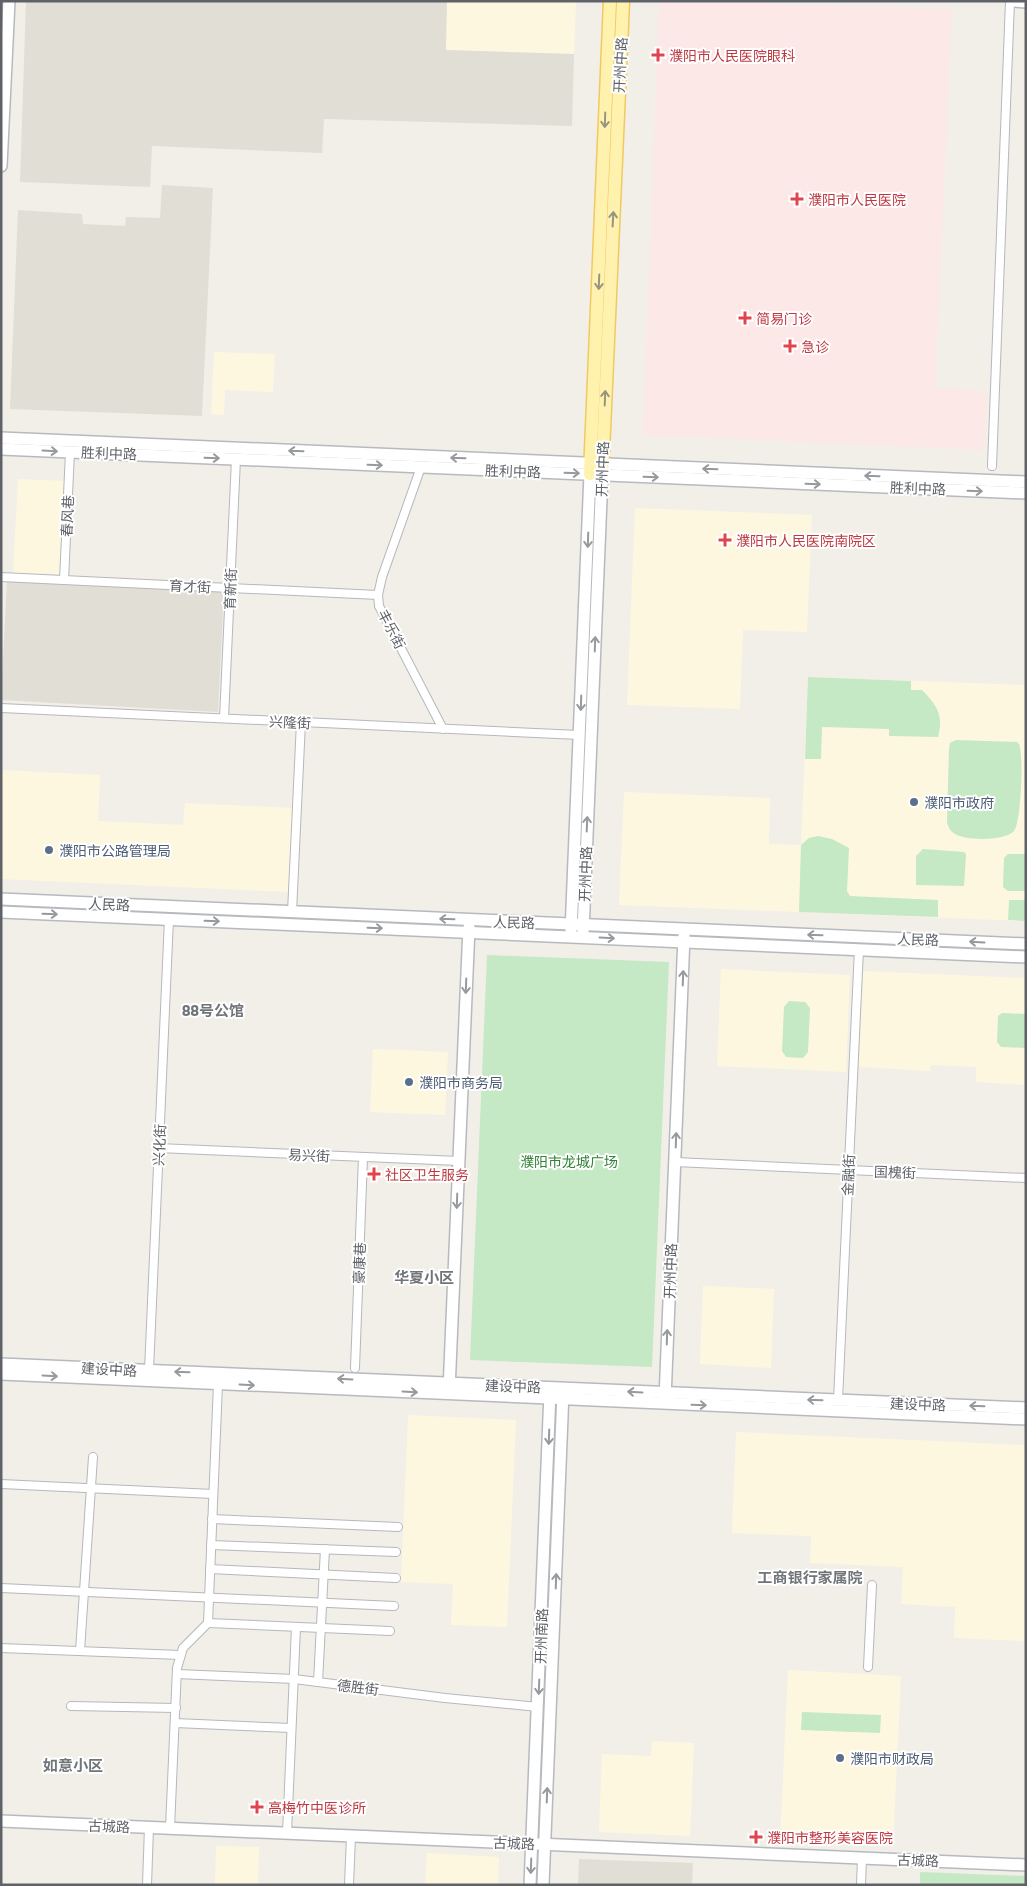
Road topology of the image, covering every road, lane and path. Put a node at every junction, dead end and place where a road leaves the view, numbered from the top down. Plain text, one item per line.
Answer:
1 (8, 1) edge
2 (610, 1) edge
3 (623, 1) edge
4 (1010, 1) edge
5 (1014, 1) edge
6 (1026, 2) edge
7 (1, 166) edge
8 (1, 438) edge
9 (1, 449) edge
10 (70, 452) junction
11 (236, 459) junction
12 (992, 466) dead end
13 (421, 467) junction
14 (597, 469) junction
15 (1026, 482) edge
16 (1026, 493) edge
17 (1, 577) edge
18 (64, 580) junction
19 (230, 588) junction
20 (378, 595) junction
21 (1, 708) edge
22 (224, 718) junction
23 (300, 722) junction
24 (443, 729) junction
25 (580, 736) junction
26 (1, 900) edge
27 (1, 912) edge
28 (292, 912) junction
29 (169, 919) junction
30 (469, 920) junction
31 (577, 924) junction
32 (685, 929) junction
33 (469, 932) junction
34 (577, 937) junction
35 (684, 942) junction
36 (1026, 944) edge
37 (859, 949) junction
38 (1026, 957) edge
39 (158, 1148) junction
40 (364, 1157) junction
41 (459, 1161) junction
42 (675, 1162) junction
43 (849, 1170) junction
44 (1026, 1178) edge
45 (1, 1364) edge
46 (355, 1368) dead end
47 (149, 1370) junction
48 (1, 1374) edge
49 (218, 1384) junction
50 (449, 1389) junction
51 (550, 1393) junction
52 (563, 1394) junction
53 (665, 1398) junction
54 (838, 1400) junction
55 (1026, 1408) edge
56 (1026, 1419) edge
57 (93, 1457) dead end
58 (1, 1484) edge
59 (91, 1488) junction
60 (214, 1494) junction
61 (212, 1519) junction
62 (398, 1527) dead end
63 (211, 1545) junction
64 (325, 1550) junction
65 (396, 1552) dead end
66 (210, 1569) junction
67 (324, 1574) junction
68 (396, 1578) dead end
69 (872, 1585) dead end
70 (1, 1588) edge
71 (84, 1592) junction
72 (209, 1596) junction
73 (322, 1602) junction
74 (394, 1606) dead end
75 (208, 1623) junction
76 (296, 1627) junction
77 (321, 1628) junction
78 (390, 1631) dead end
79 (1, 1648) edge
80 (80, 1651) junction
81 (180, 1655) junction
82 (868, 1667) dead end
83 (177, 1674) junction
84 (294, 1679) junction
85 (318, 1682) junction
86 (71, 1706) dead end
87 (538, 1706) junction
88 (176, 1708) junction
89 (175, 1724) junction
90 (291, 1728) junction
91 (1, 1821) edge
92 (149, 1827) junction
93 (170, 1828) junction
94 (287, 1833) junction
95 (351, 1836) junction
96 (532, 1844) junction
97 (545, 1844) junction
98 (862, 1858) junction
99 (1026, 1865) edge
100 (147, 1885) edge
101 (349, 1885) edge
102 (530, 1885) edge
103 (543, 1885) edge
104 (861, 1885) edge

1 - 7 main road
2 -> 14 main road, 开州中路
14 -> 3 main road, 开州中路
4 - 12 street
5 - 6 main road
14 -> 8 main road, 胜利中路
9 -> 10 main road, 胜利中路
10 -> 11 main road, 胜利中路
10 - 18 street, 春风巷
11 -> 13 main road, 胜利中路
11 - 19 street, 育新街
13 -> 14 main road, 胜利中路
13 - 20 street, 丰乐街
15 -> 14 main road, 胜利中路
14 -> 16 main road, 胜利中路
14 -> 25 main road, 开州中路
31 -> 14 main road, 开州中路
17 - 18 street, 育才街
18 - 19 street, 育才街
19 - 20 street, 育才街
19 - 22 street, 育新街
20 - 24 street, 丰乐街
21 - 22 street, 兴隆街
22 - 23 street, 兴隆街
23 - 24 street, 兴隆街
23 - 28 street
24 - 25 street, 兴隆街
25 - 31 main road, 开州中路
26 - 28 main road, 人民路
27 -> 29 main road, 人民路
30 -> 28 main road, 人民路
29 -> 33 main road, 人民路
29 - 39 street, 兴化街
30 - 31 main road, 人民路
30 - 33 main road
31 - 32 main road, 人民路
31 - 34 main road, 开州中路
32 - 35 main road, 开州中路
36 -> 32 main road, 人民路
33 - 34 main road, 人民路
33 -> 41 main road
34 -> 35 main road, 人民路
35 - 37 main road, 人民路
42 -> 35 main road, 开州中路
37 - 38 main road, 人民路
37 - 43 street, 金融街
39 - 40 street, 易兴街
39 - 47 street, 兴化街
40 - 41 street, 易兴街
40 - 46 street, 豪康巷
41 -> 50 main road
42 - 43 street, 国槐街
53 -> 42 main road, 开州中路
43 - 44 street, 国槐街
43 - 54 street, 金融街
45 - 47 main road, 建设中路
50 -> 47 main road, 建设中路
48 -> 49 main road, 建设中路
49 -> 50 main road, 建设中路
49 - 60 street
50 - 51 main road, 建设中路
51 - 52 main road, 建设中路
51 -> 87 main road, 开州南路
52 - 53 main road, 建设中路
97 -> 52 main road, 开州南路
54 -> 53 main road, 建设中路
53 -> 56 main road, 建设中路
55 -> 54 main road, 建设中路
57 - 59 street
58 - 59 street
59 - 60 street
59 - 71 street
60 - 61 street
61 - 62 street
61 - 63 street
63 - 64 street
63 - 66 street
64 - 65 street
64 - 67 street
66 - 67 street
66 - 72 street
67 - 68 street
67 - 73 street
69 - 82 street
70 - 71 street
71 - 72 street
71 - 80 street
72 - 73 street
72 - 75 street
73 - 74 street
73 - 77 street
75 - 76 street
75 - 81 street
76 - 77 street
76 - 84 street
77 - 78 street
77 - 85 street
79 - 80 street
80 - 81 street
81 - 83 street
83 - 84 street, 德胜街
83 - 88 street
84 - 85 street, 德胜街
84 - 90 street
85 - 87 street, 德胜街
86 - 88 street
87 - 96 main road, 开州南路
88 - 89 street
89 - 90 street
89 - 93 street
90 - 94 street
91 - 92 main road, 古城路
92 - 93 main road, 古城路
92 - 100 street
93 - 94 main road, 古城路
94 - 95 main road, 古城路
95 - 96 main road, 古城路
95 - 101 street
96 - 97 main road, 古城路
96 -> 102 main road, 开州南路
97 - 98 main road, 古城路
97 - 103 main road, 开州南路
98 - 99 main road, 古城路
98 - 104 street

